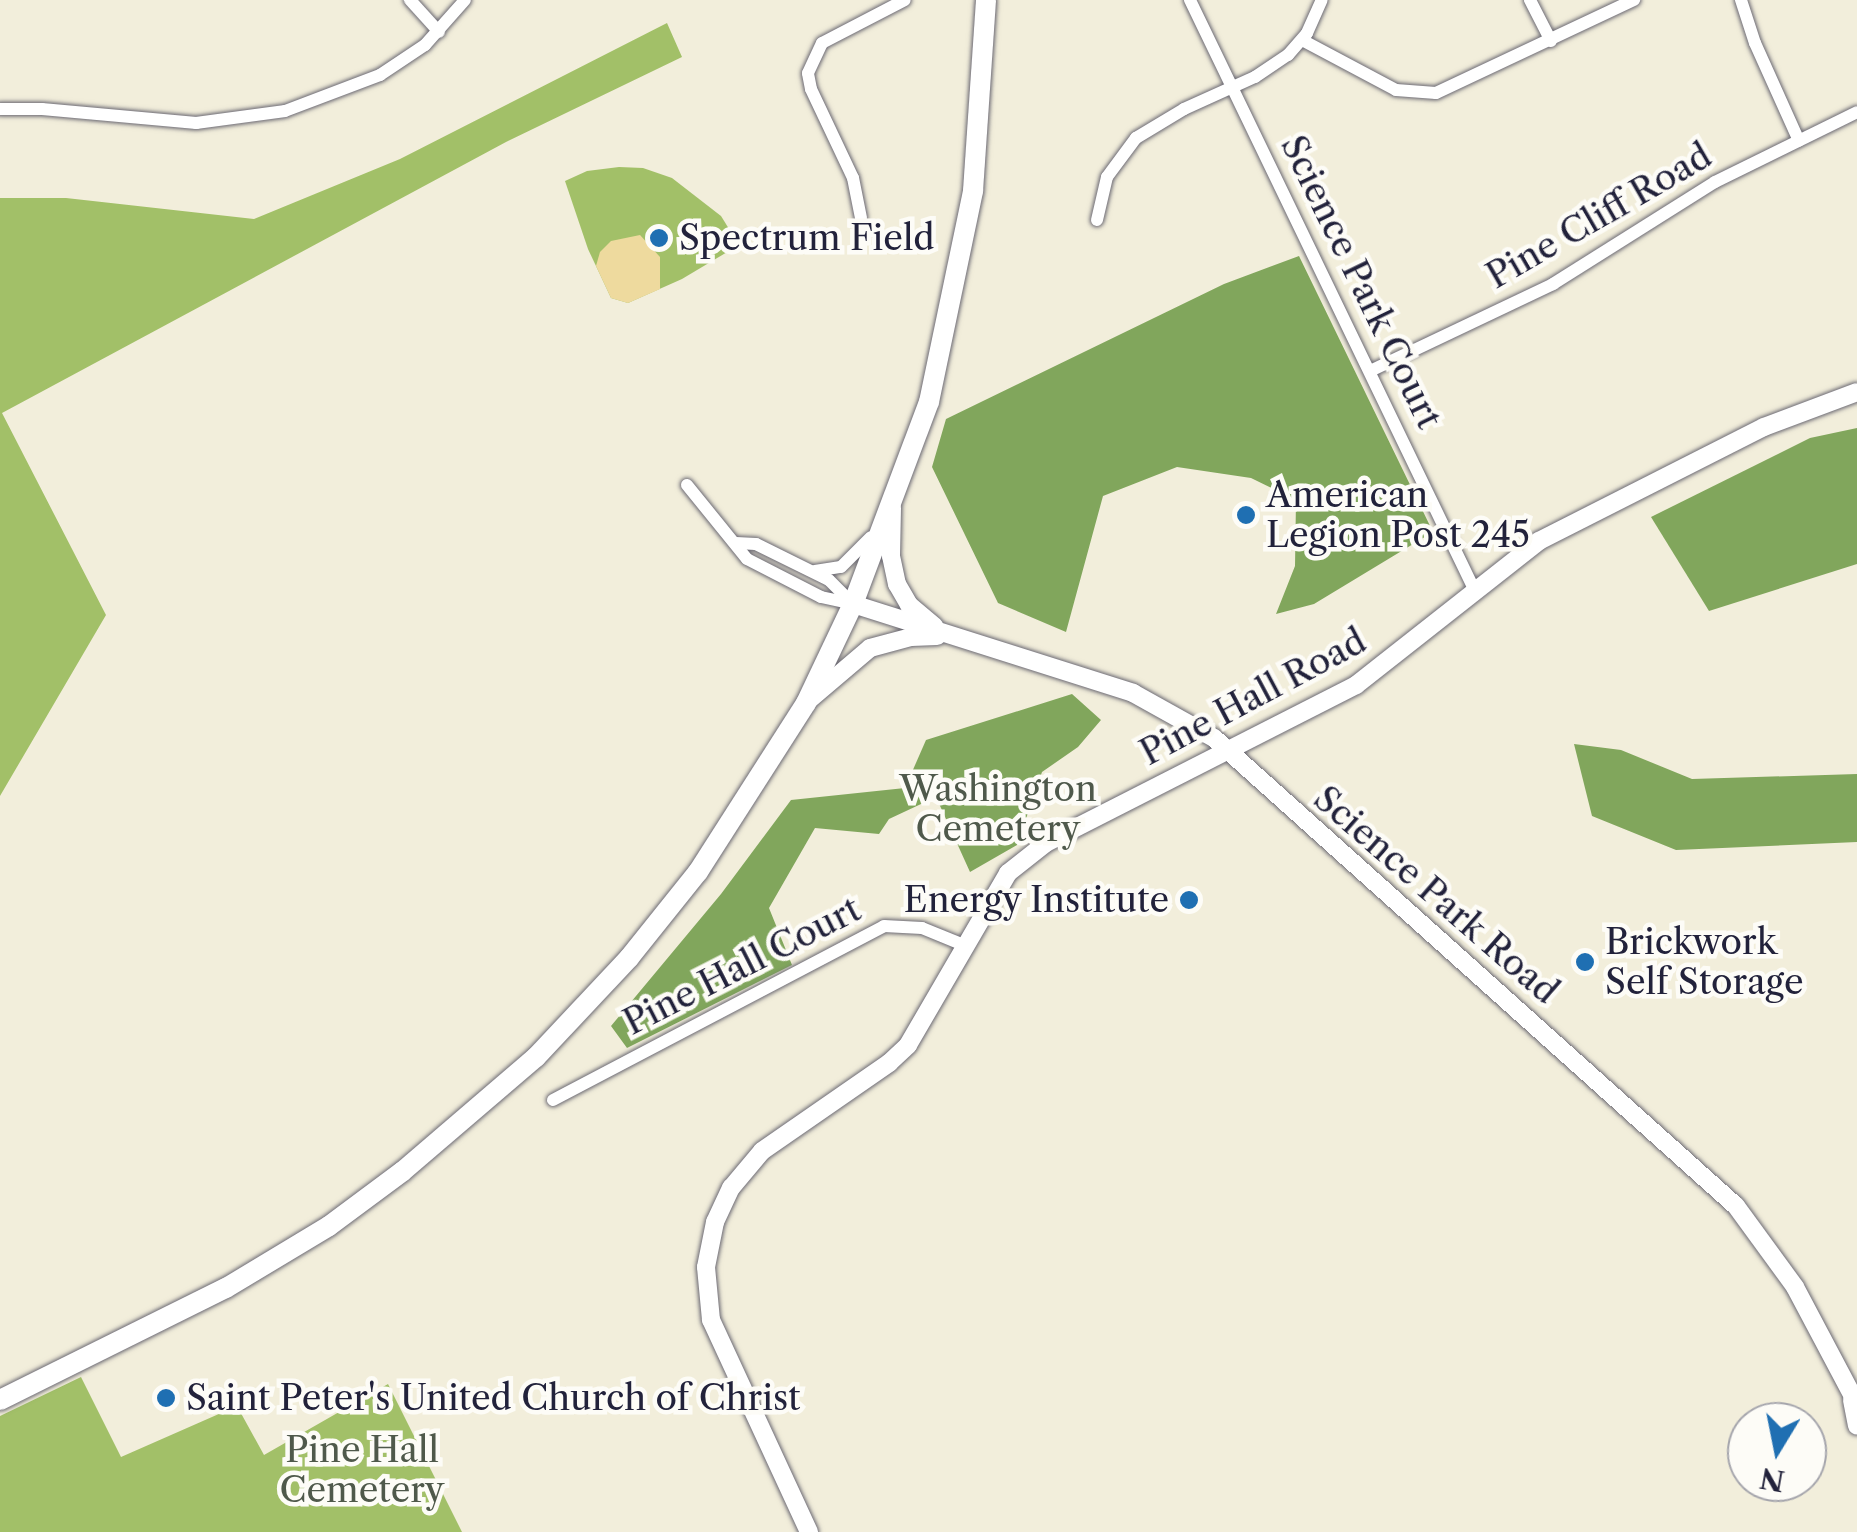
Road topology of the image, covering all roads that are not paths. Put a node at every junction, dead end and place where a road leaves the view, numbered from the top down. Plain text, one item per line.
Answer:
1 (410, 0) edge
2 (465, 0) edge
3 (905, 0) edge
4 (986, 0) edge
5 (1190, 0) edge
6 (1322, 0) edge
7 (1530, 0) edge
8 (1634, 0) edge
9 (1742, 0) edge
10 (439, 32) junction
11 (1302, 40) junction
12 (1551, 41) junction
13 (1234, 88) junction
14 (0, 109) edge
15 (1857, 112) edge
16 (1799, 141) junction
17 (862, 218) dead end
18 (1097, 220) dead end
19 (1370, 370) junction
20 (1857, 392) edge
21 (687, 485) dead end
22 (892, 505) junction
23 (736, 542) junction
24 (807, 570) junction
25 (1475, 591) junction
26 (852, 604) junction
27 (957, 637) junction
28 (806, 703) junction
29 (1230, 752) junction
30 (966, 946) junction
31 (553, 1100) dead end
32 (0, 1400) edge
33 (1855, 1402) edge
34 (1857, 1426) edge
35 (809, 1532) edge

1 - 10 street
2 - 10 street
3 - 17 street
4 - 22 main road
5 - 13 street, Science Park Court
6 - 11 street
7 - 12 street
8 - 12 street
9 - 16 street
10 - 14 street
11 - 12 street
11 - 13 street
13 - 18 street
13 - 19 street, Science Park Court
15 - 16 street, Pine Cliff Road
16 - 19 street, Pine Cliff Road
19 - 25 street, Science Park Court
20 - 25 street, Pine Hall Road
21 - 23 street
22 - 24 street
22 - 26 main road
22 - 27 street
23 - 24 street
23 - 26 street
24 - 26 street
25 - 29 street, Pine Hall Road
26 - 27 street, Science Park Road
26 - 28 main road
27 - 28 street
27 - 29 street, Science Park Road
28 - 32 main road
29 - 30 street, Pine Hall Road
29 - 33 street, Science Park Road
30 - 31 street, Pine Hall Court
30 - 35 street, Pine Hall Road
33 - 34 street, Science Park Road

